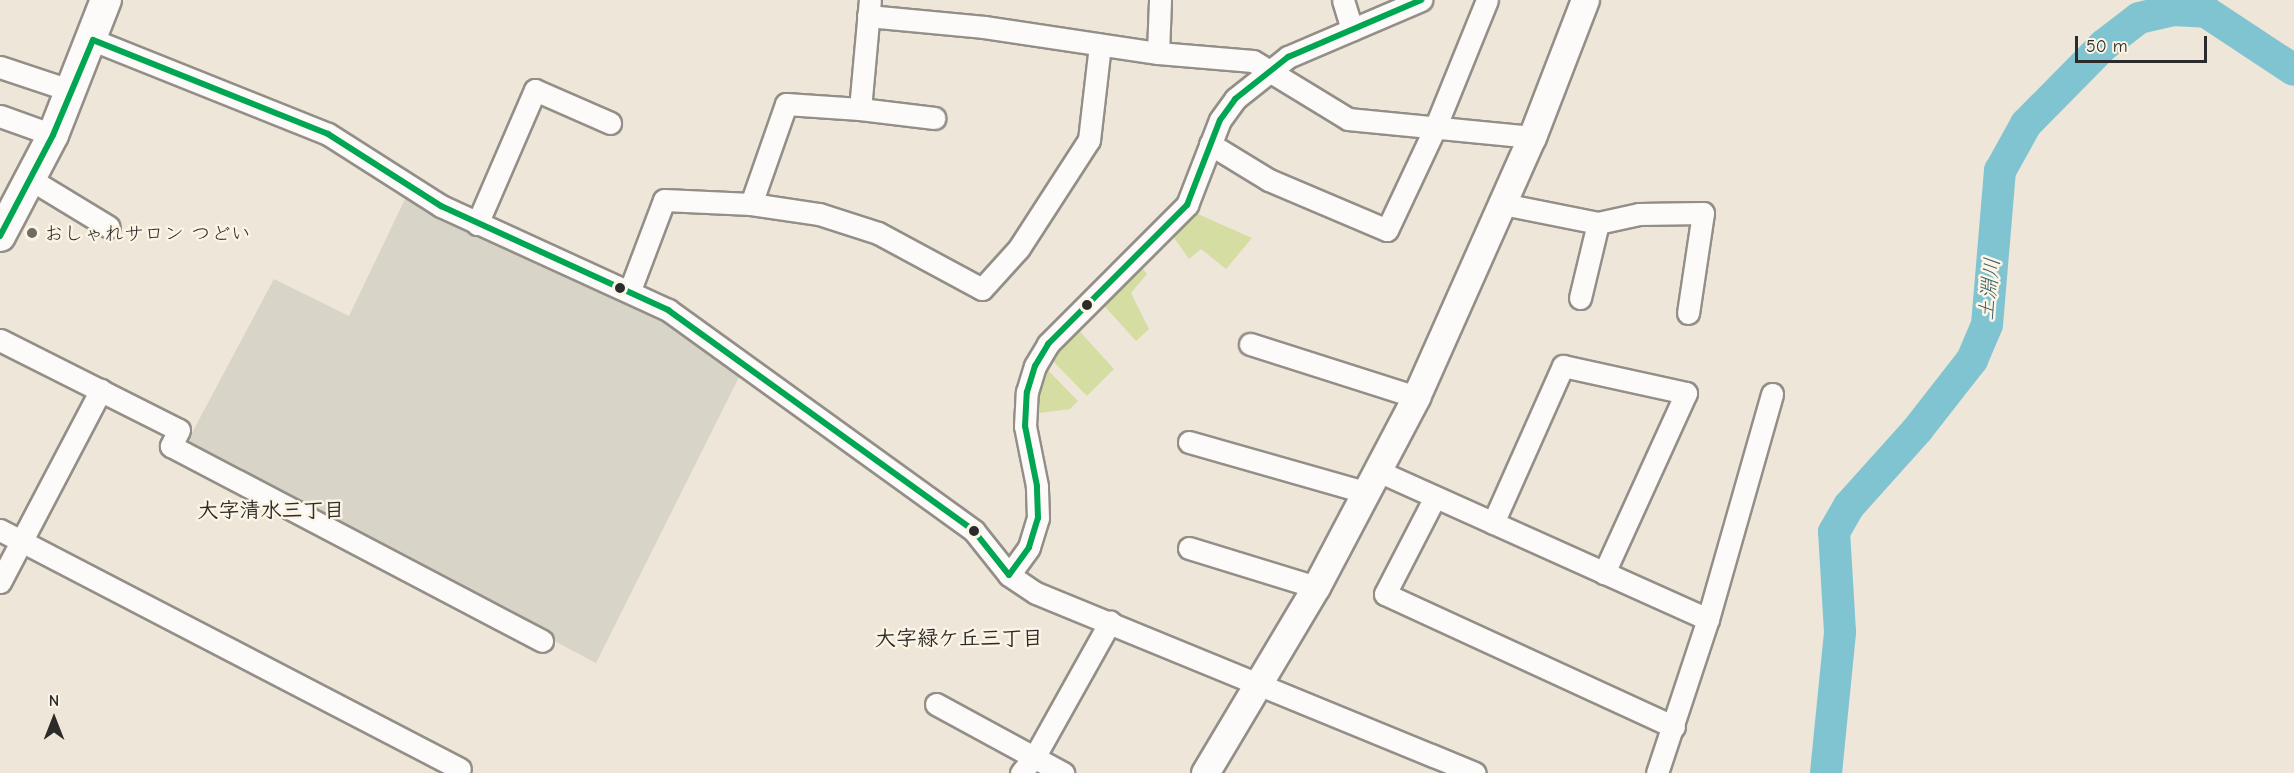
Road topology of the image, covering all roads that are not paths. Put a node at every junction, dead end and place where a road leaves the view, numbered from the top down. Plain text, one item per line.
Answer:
1 (106, 0) edge
2 (1160, 0) edge
3 (1344, 0) edge
4 (1421, 0) edge
5 (1487, 0) edge
6 (1585, 0) edge
7 (869, 8) edge
8 (1352, 30) junction
9 (93, 40) junction
10 (1100, 45) junction
11 (1158, 53) junction
12 (0, 67) edge
13 (1266, 71) junction
14 (72, 91) junction
15 (860, 109) junction
16 (0, 116) edge
17 (934, 118) dead end
18 (610, 123) dead end
19 (1435, 128) junction
20 (53, 135) junction
21 (1532, 137) junction
22 (1210, 144) junction
23 (30, 178) junction
24 (752, 204) junction
25 (1503, 204) junction
26 (1598, 223) junction
27 (477, 224) junction
28 (109, 227) dead end
29 (0, 236) edge
30 (630, 290) junction
31 (1580, 298) dead end
32 (1688, 313) dead end
33 (0, 340) edge
34 (1250, 344) dead end
35 (101, 390) junction
36 (1772, 394) dead end
37 (1416, 397) junction
38 (1189, 442) dead end
39 (1371, 482) junction
40 (1435, 497) junction
41 (1493, 523) junction
42 (0, 530) edge
43 (21, 541) junction
44 (1189, 548) dead end
45 (1604, 573) junction
46 (1009, 575) junction
47 (0, 582) edge
48 (1316, 587) junction
49 (1708, 619) junction
50 (1110, 622) junction
51 (542, 641) dead end
52 (1258, 685) junction
53 (936, 704) dead end
54 (1674, 727) junction
55 (1035, 756) junction
56 (460, 769) dead end
57 (1021, 773) edge
58 (1063, 773) edge
59 (1205, 773) edge
60 (1474, 773) edge
61 (1657, 773) edge

1 - 9 main road
2 - 11 street
3 - 8 street
4 - 8 street
5 - 19 street
6 - 21 street
7 - 10 street
7 - 15 street
8 - 13 street
9 - 14 main road
9 - 27 street
10 - 11 street
10 - 24 street
11 - 13 street
12 - 14 street
13 - 19 street
13 - 22 street
14 - 20 main road
15 - 17 street
15 - 24 street
16 - 20 street
18 - 27 street
19 - 21 street
19 - 22 street
20 - 23 main road
21 - 25 street
22 - 46 street
23 - 28 street
23 - 29 main road
24 - 30 street
25 - 26 street
25 - 37 street
26 - 31 street
26 - 32 street
27 - 30 street
30 - 46 street
33 - 35 street
34 - 37 street
35 - 43 street
35 - 51 street
36 - 49 street
37 - 39 street
38 - 39 street
39 - 40 street
39 - 48 street
40 - 41 street
40 - 54 street
41 - 45 street
41 - 45 street
42 - 43 street
43 - 47 street
43 - 56 street
44 - 48 street
45 - 49 street
46 - 50 street
48 - 52 street
49 - 54 street
50 - 52 street
50 - 55 street
52 - 59 street
52 - 60 street
53 - 55 street
54 - 61 street
55 - 57 street
55 - 58 street

